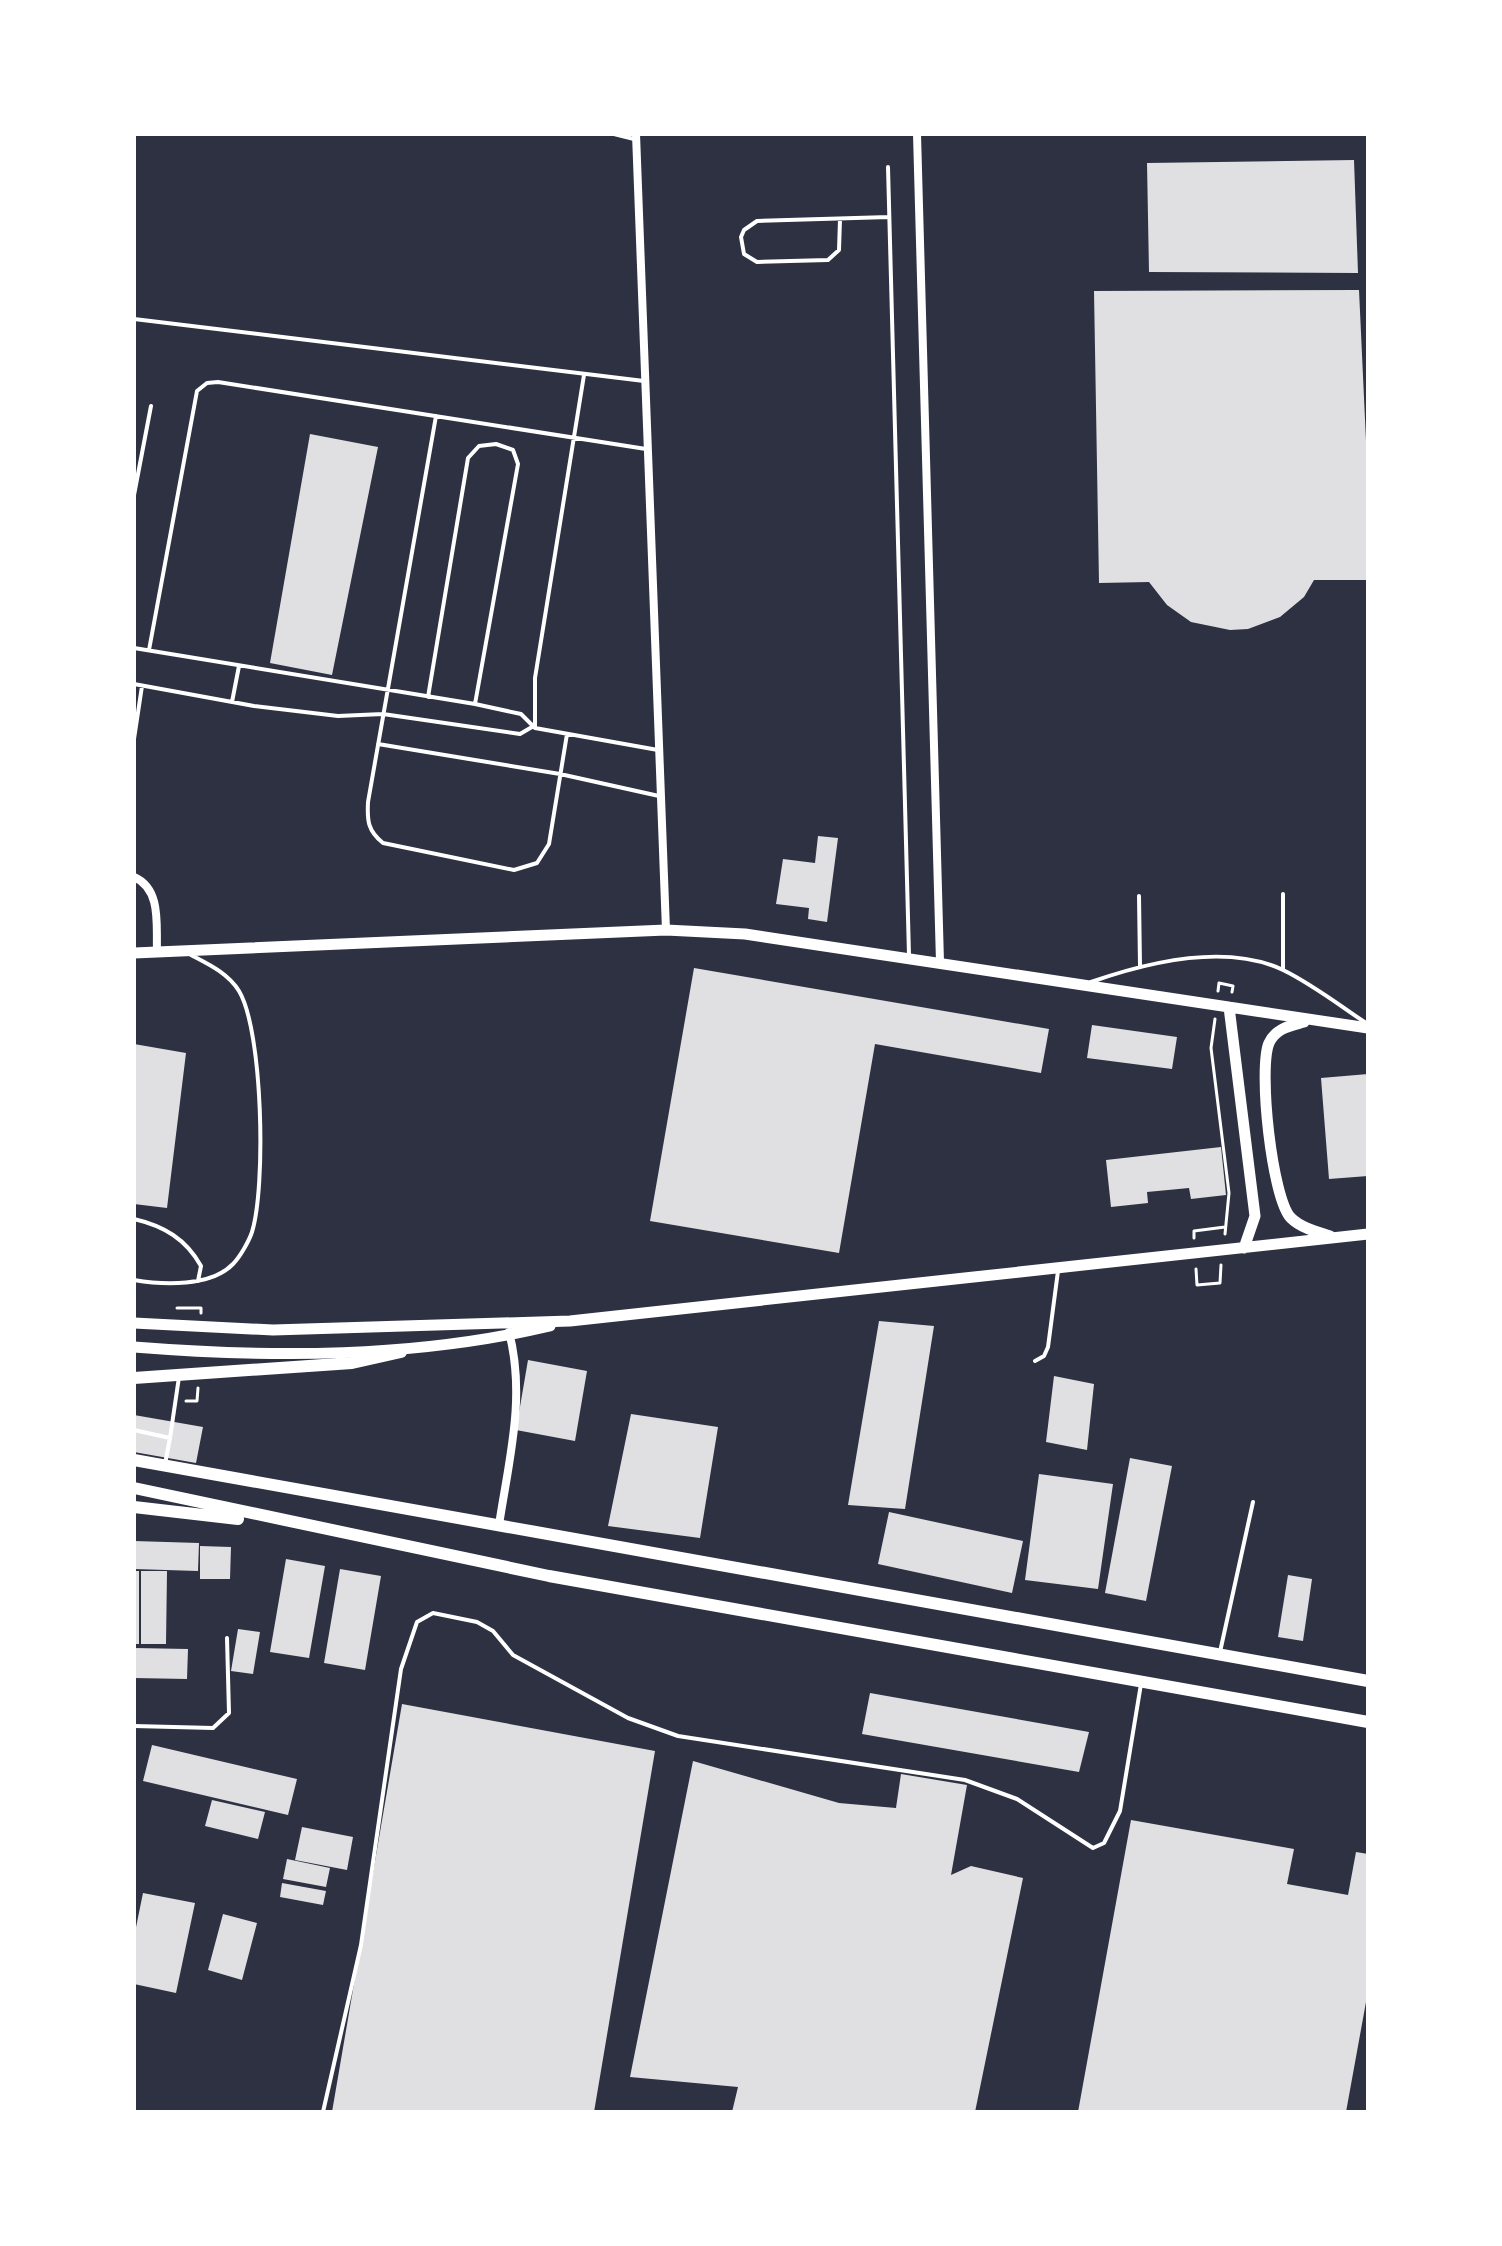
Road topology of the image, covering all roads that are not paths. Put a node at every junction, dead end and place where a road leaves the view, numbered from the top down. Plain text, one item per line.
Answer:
1 (614, 134) edge
2 (917, 134) edge
3 (636, 137) edge
4 (888, 167) dead end
5 (889, 217) junction
6 (840, 219) junction
7 (134, 319) edge
8 (585, 374) junction
9 (644, 381) junction
10 (151, 406) dead end
11 (436, 416) junction
12 (574, 439) junction
13 (646, 449) junction
14 (134, 495) edge
15 (134, 648) edge
16 (149, 650) junction
17 (239, 666) junction
18 (134, 684) edge
19 (142, 686) junction
20 (388, 691) junction
21 (428, 697) junction
22 (232, 702) junction
23 (475, 704) junction
24 (383, 714) junction
25 (534, 728) junction
26 (567, 734) junction
27 (134, 739) edge
28 (378, 744) junction
29 (658, 750) junction
30 (560, 774) junction
31 (659, 796) junction
32 (134, 877) edge
33 (1283, 894) dead end
34 (1139, 896) dead end
35 (666, 930) junction
36 (183, 951) junction
37 (157, 952) junction
38 (134, 953) edge
39 (909, 957) junction
40 (940, 962) junction
41 (1140, 967) junction
42 (1283, 970) junction
43 (1079, 986) junction
44 (1223, 1006) junction
45 (1309, 1020) junction
46 (1368, 1026) edge
47 (134, 1219) edge
48 (1368, 1234) edge
49 (1335, 1238) junction
50 (1244, 1248) junction
51 (1059, 1268) junction
52 (134, 1280) edge
53 (198, 1281) junction
54 (570, 1321) junction
55 (507, 1322) junction
56 (140, 1324) edge
57 (510, 1335) junction
58 (134, 1347) edge
59 (401, 1352) junction
60 (1035, 1361) dead end
61 (180, 1376) junction
62 (134, 1378) edge
63 (134, 1430) edge
64 (170, 1438) junction
65 (134, 1460) edge
66 (165, 1467) junction
67 (134, 1488) edge
68 (1253, 1502) dead end
69 (134, 1507) edge
70 (499, 1525) junction
71 (302, 1527) junction
72 (227, 1638) dead end
73 (1219, 1654) junction
74 (1364, 1677) edge
75 (1141, 1682) junction
76 (1368, 1722) edge
77 (134, 1726) edge
78 (323, 2112) edge

1 - 3 lane
2 - 40 street
3 - 9 street
4 - 5 lane
5 - 6 lane
5 - 39 lane
6 - 6 lane
7 - 8 lane
8 - 9 lane
8 - 12 lane
9 - 13 street
10 - 14 lane
11 - 12 lane
11 - 16 lane
11 - 20 lane
12 - 13 lane
12 - 25 lane
13 - 29 street
15 - 16 lane
16 - 17 lane
17 - 20 lane
17 - 22 lane
18 - 19 lane
19 - 22 lane
19 - 27 lane
20 - 21 lane
20 - 24 lane
21 - 23 lane
21 - 23 lane
22 - 24 lane
23 - 25 lane
24 - 25 lane
24 - 28 lane
25 - 26 lane
26 - 29 lane
26 - 30 lane
28 - 30 lane
28 - 30 lane
29 - 31 street
30 - 31 lane
31 - 35 street
32 - 37 street
33 - 42 lane
34 - 41 lane
35 - 36 main road
35 - 39 main road
36 - 37 main road
36 - 53 lane
37 - 38 main road
39 - 40 main road
40 - 43 main road
41 - 42 lane
41 - 43 lane
42 - 46 lane
43 - 44 main road
44 - 45 main road
44 - 50 main road
45 - 46 main road
45 - 49 main road
47 - 53 lane
48 - 49 main road
49 - 50 main road
50 - 51 main road
51 - 54 main road
51 - 60 lane
52 - 53 lane
54 - 55 main road
54 - 57 main road
55 - 56 main road
55 - 57 street
57 - 59 main road
57 - 70 street
58 - 59 main road
59 - 61 highway
61 - 62 highway
61 - 64 lane
63 - 64 lane
64 - 66 lane
65 - 66 highway
66 - 70 highway
67 - 71 highway
68 - 73 lane
69 - 71 highway
70 - 73 highway
71 - 75 highway
72 - 77 lane
73 - 74 highway
75 - 76 highway
75 - 78 lane

